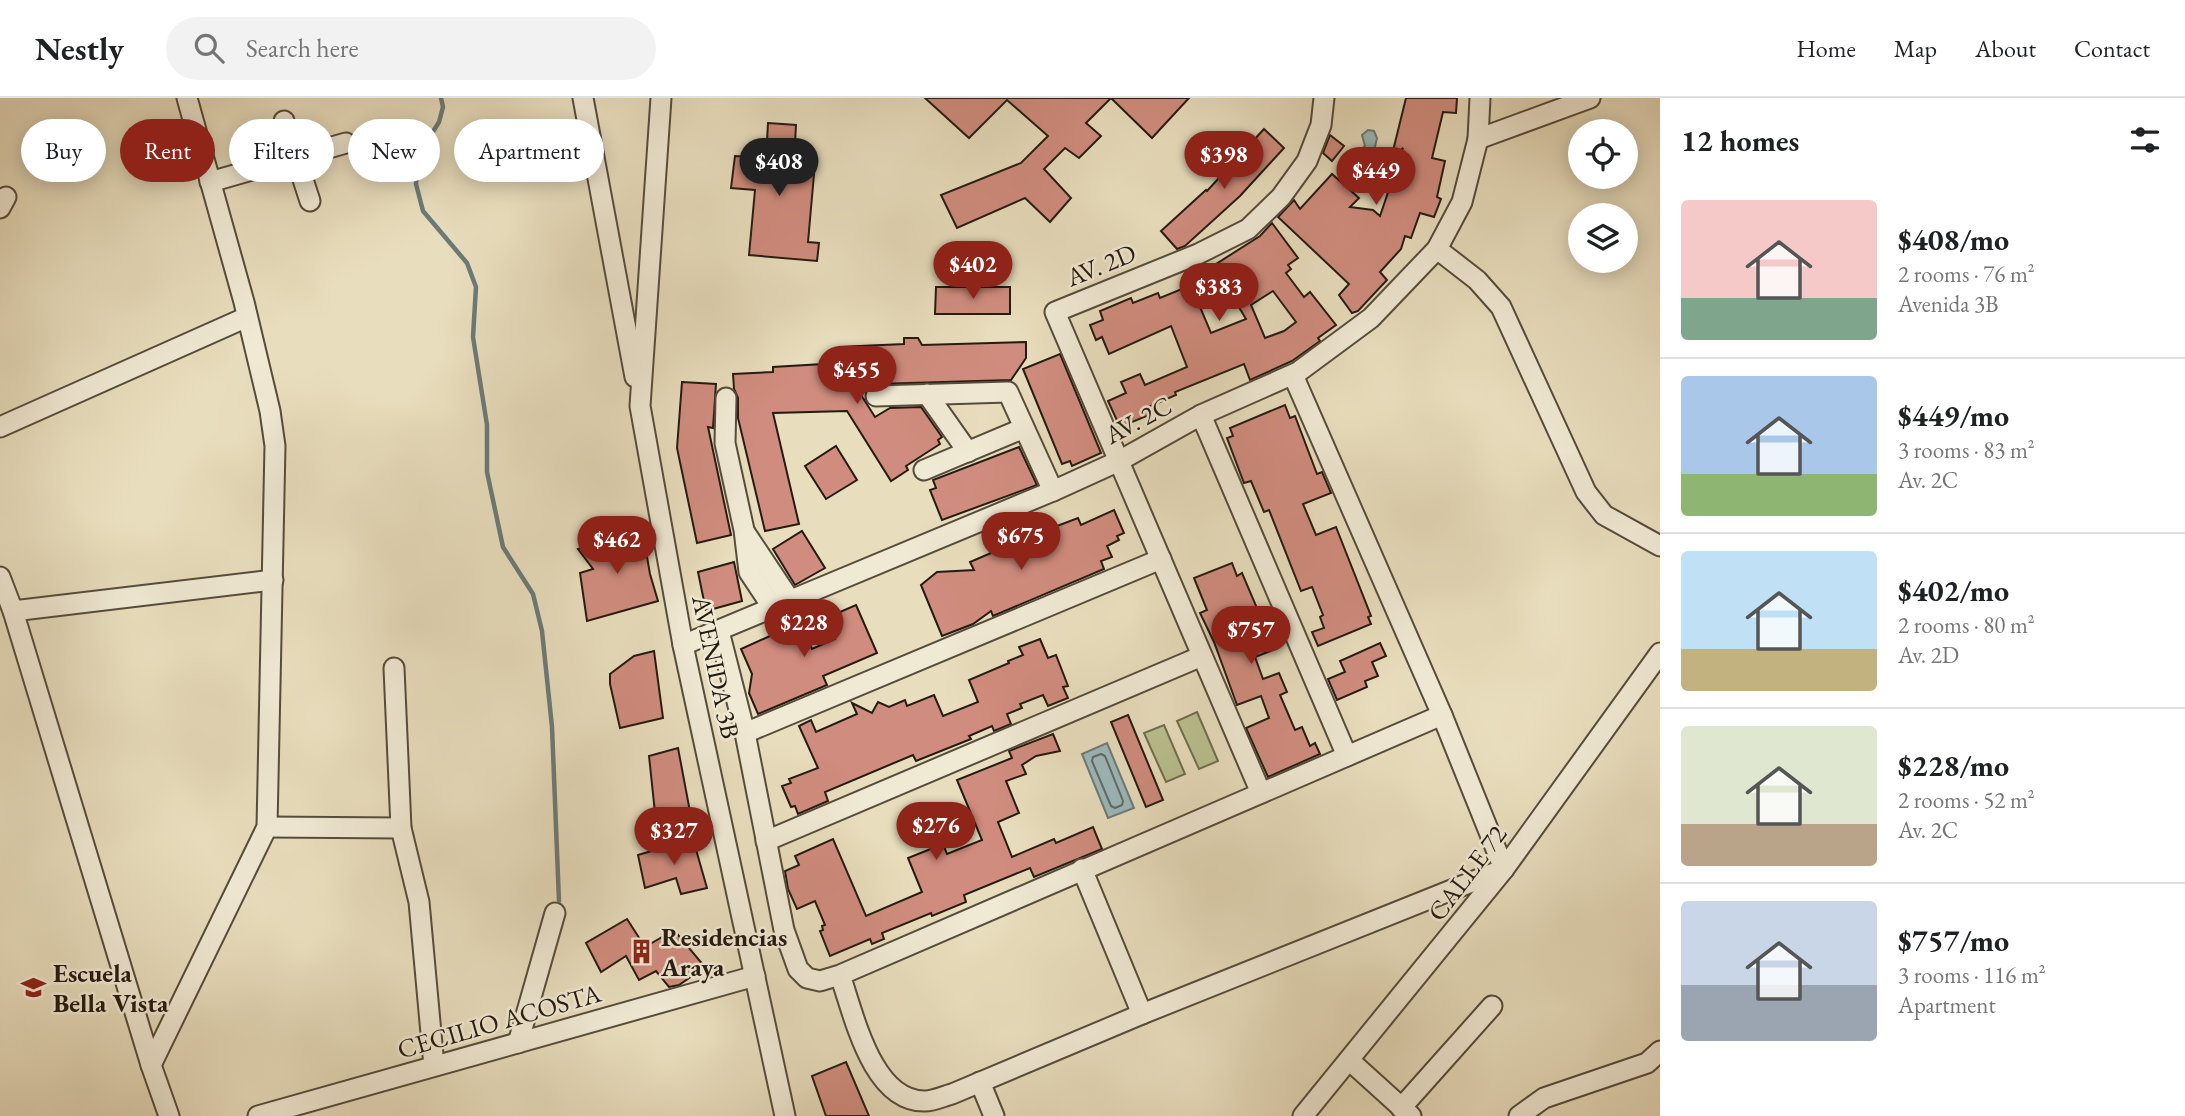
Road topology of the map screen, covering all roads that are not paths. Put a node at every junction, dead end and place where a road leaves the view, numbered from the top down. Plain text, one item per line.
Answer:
1 (187, 98) edge
2 (583, 98) edge
3 (661, 98) edge
4 (1324, 98) edge
5 (1480, 98) edge
6 (1590, 98) edge
7 (193, 119) edge
8 (1478, 139) junction
9 (346, 143) dead end
10 (334, 147) edge
11 (210, 182) edge
12 (304, 182) edge
13 (310, 201) dead end
14 (1437, 249) junction
15 (247, 317) junction
16 (1293, 375) junction
17 (927, 394) junction
18 (876, 396) dead end
19 (726, 398) dead end
20 (640, 406) junction
21 (1201, 415) junction
22 (0, 427) edge
23 (1024, 428) junction
24 (968, 452) junction
25 (1119, 461) junction
26 (924, 470) dead end
27 (1053, 491) junction
28 (1660, 546) edge
29 (1161, 559) junction
30 (0, 577) edge
31 (273, 580) junction
32 (781, 604) junction
33 (13, 611) junction
34 (719, 631) junction
35 (683, 645) junction
36 (1660, 653) edge
37 (1202, 656) junction
38 (394, 668) dead end
39 (1442, 715) junction
40 (745, 733) junction
41 (1348, 756) junction
42 (1261, 793) junction
43 (267, 827) junction
44 (401, 828) junction
45 (766, 841) junction
46 (1082, 869) junction
47 (1504, 869) junction
48 (555, 913) dead end
49 (840, 975) junction
50 (755, 976) junction
51 (1492, 1006) dead end
52 (1142, 1014) junction
53 (518, 1043) junction
54 (1660, 1051) edge
55 (1349, 1060) junction
56 (151, 1065) junction
57 (434, 1066) junction
58 (980, 1082) junction
59 (1406, 1112) edge
60 (169, 1116) edge
61 (258, 1116) edge
62 (785, 1116) edge
63 (994, 1116) edge
64 (1303, 1116) edge
65 (1519, 1116) edge

1 - 7 street
2 - 20 street
3 - 20 street, AVENIDA 3B
4 - 25 street, AV. 2D
5 - 8 street, AV. 2C
6 - 8 street
8 - 14 street, AV. 2C
9 - 10 street
11 - 15 street
12 - 13 street
14 - 16 street, AV. 2C
14 - 28 street
15 - 22 street
15 - 31 street
16 - 21 street, AV. 2C
16 - 39 street
17 - 18 street
17 - 23 street
17 - 24 street
19 - 32 street
20 - 35 street, AVENIDA 3B
21 - 25 street, AV. 2C
21 - 41 street
23 - 24 street
23 - 27 street
24 - 26 street
25 - 27 street, AV. 2C
25 - 29 street
27 - 32 street, AV. 2C
29 - 37 street
29 - 40 street
30 - 33 street
31 - 33 street
31 - 43 street
32 - 34 street, AV. 2C
33 - 56 street
34 - 35 street, AV. 2C
34 - 40 street
35 - 50 street, AVENIDA 3B
36 - 47 street, CALLE 72
37 - 42 street
37 - 45 street
38 - 44 street
39 - 41 street
39 - 47 street
40 - 45 street
41 - 42 street
42 - 46 street
43 - 44 street
43 - 56 street
44 - 57 street
45 - 49 street
46 - 49 street
46 - 52 street
47 - 52 street
47 - 55 street, CALLE 72
48 - 53 street
49 - 58 street
50 - 53 street, CECILIO ACOSTA
50 - 62 street, AVENIDA 3B
51 - 59 street
52 - 58 street
53 - 57 street, CECILIO ACOSTA
54 - 65 street
55 - 59 street
55 - 64 street, CALLE 72
56 - 60 street
57 - 61 street, CECILIO ACOSTA
58 - 63 street

